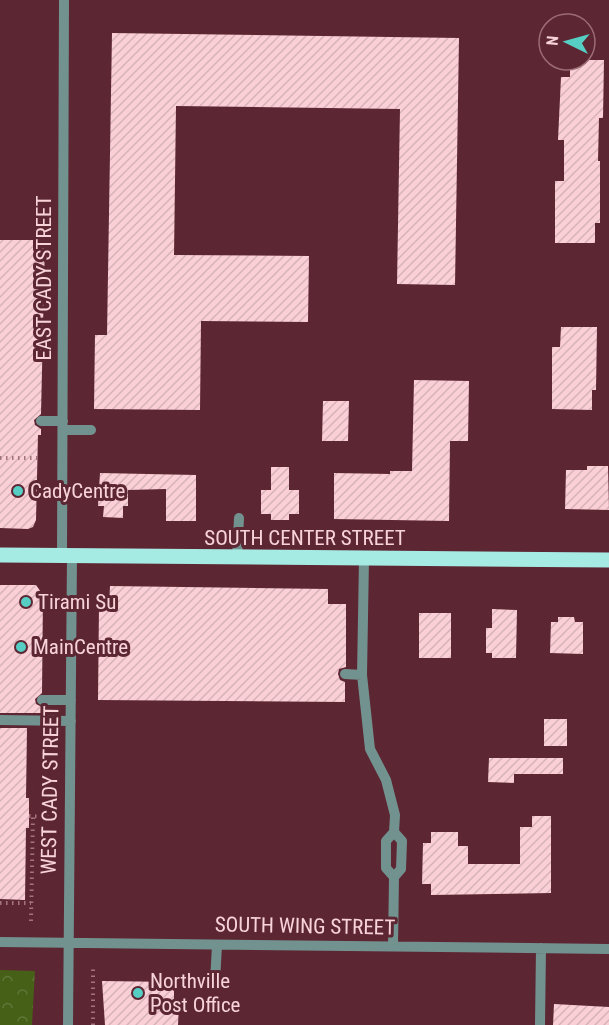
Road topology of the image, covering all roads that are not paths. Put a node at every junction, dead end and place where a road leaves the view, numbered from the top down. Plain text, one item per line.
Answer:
1 (64, 0) edge
2 (41, 421) dead end
3 (63, 425) junction
4 (91, 430) dead end
5 (239, 518) dead end
6 (0, 555) edge
7 (67, 556) junction
8 (237, 559) junction
9 (364, 560) junction
10 (609, 560) edge
11 (345, 674) dead end
12 (362, 675) junction
13 (42, 700) dead end
14 (71, 700) junction
15 (0, 720) edge
16 (71, 721) junction
17 (0, 942) edge
18 (68, 943) junction
19 (217, 945) junction
20 (393, 946) junction
21 (541, 948) junction
22 (609, 949) edge
23 (215, 982) dead end
24 (68, 1025) edge
25 (540, 1025) edge

1 - 3 street, EAST CADY STREET
2 - 3 street
3 - 4 street
3 - 7 street, EAST CADY STREET
5 - 8 street
6 - 7 main road, SOUTH CENTER STREET
7 - 8 main road, SOUTH CENTER STREET
7 - 14 street, WEST CADY STREET
8 - 9 main road, SOUTH CENTER STREET
9 - 10 main road, SOUTH CENTER STREET
9 - 12 street
11 - 12 street
12 - 20 street
13 - 14 street
14 - 16 street, WEST CADY STREET
15 - 16 street
16 - 18 street, WEST CADY STREET
17 - 18 street, SOUTH WING STREET
18 - 19 street, SOUTH WING STREET
18 - 24 street, WEST CADY STREET
19 - 20 street, SOUTH WING STREET
19 - 23 street
20 - 21 street, SOUTH WING STREET
21 - 22 street, SOUTH WING STREET
21 - 25 street

